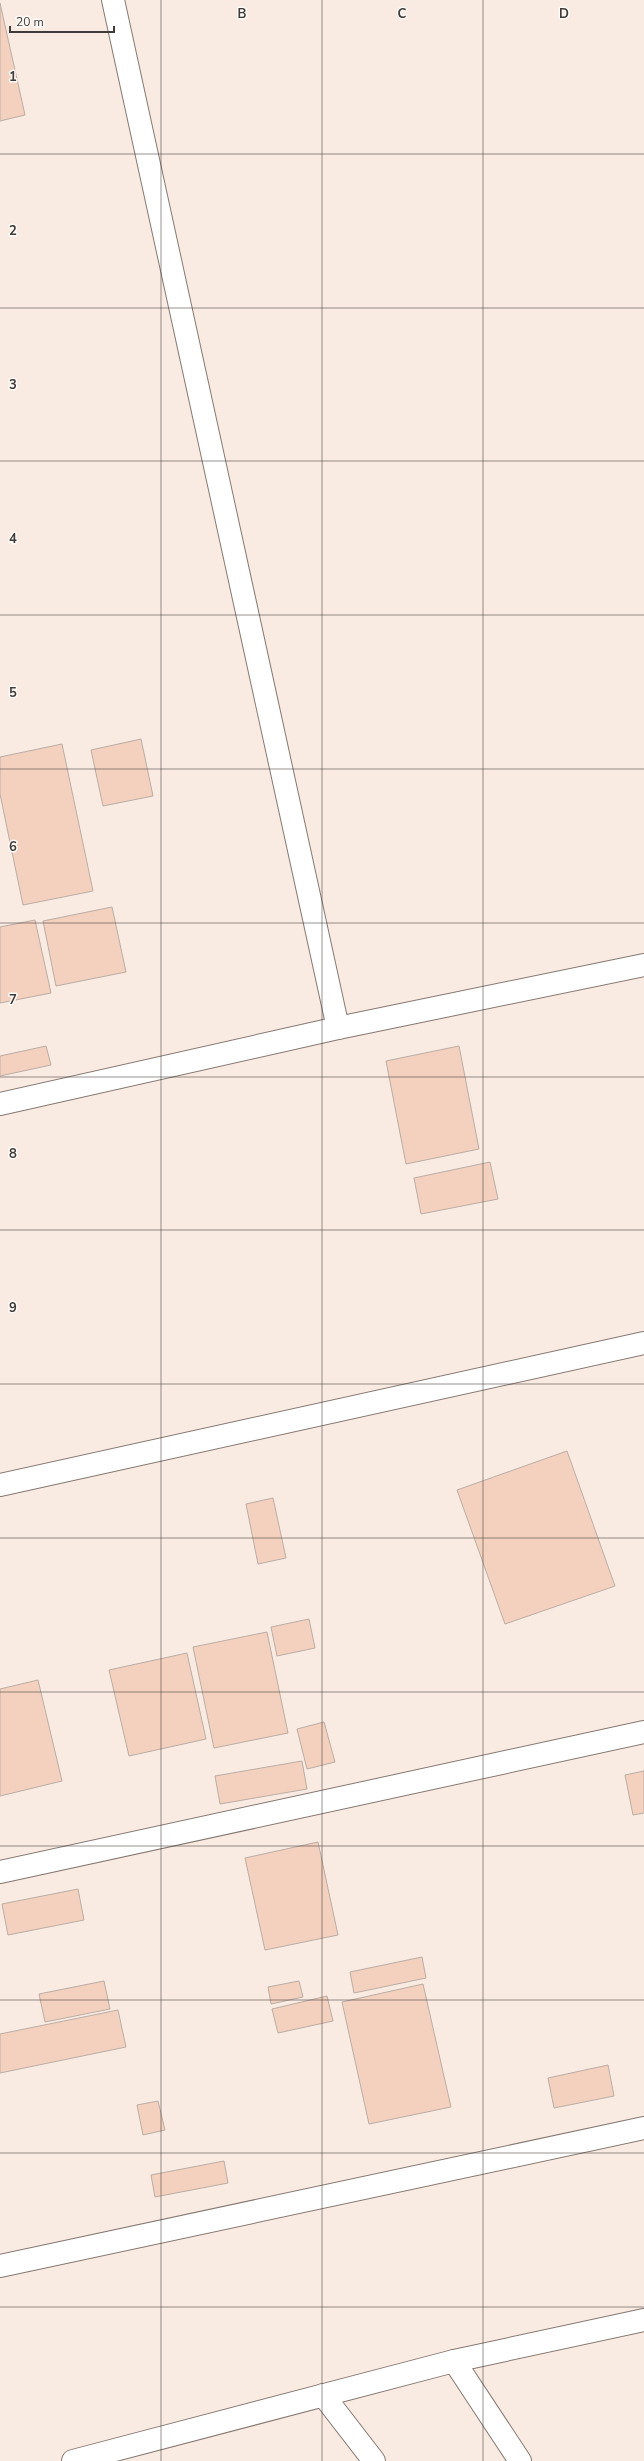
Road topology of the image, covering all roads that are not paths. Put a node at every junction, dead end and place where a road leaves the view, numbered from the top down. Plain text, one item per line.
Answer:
1 (113, 0) edge
2 (644, 965) edge
3 (338, 1028) junction
4 (0, 1104) edge
5 (644, 1343) edge
6 (0, 1485) edge
7 (644, 1732) edge
8 (0, 1872) edge
9 (644, 2128) edge
10 (0, 2266) edge
11 (644, 2320) edge
12 (454, 2360) junction
13 (324, 2395) junction
14 (73, 2461) edge
15 (374, 2461) edge
16 (520, 2461) edge

1 - 3 street
2 - 3 street
3 - 4 street
5 - 6 street
7 - 8 street
9 - 10 street
11 - 12 street
12 - 13 street
12 - 16 street
13 - 14 street
13 - 15 street

